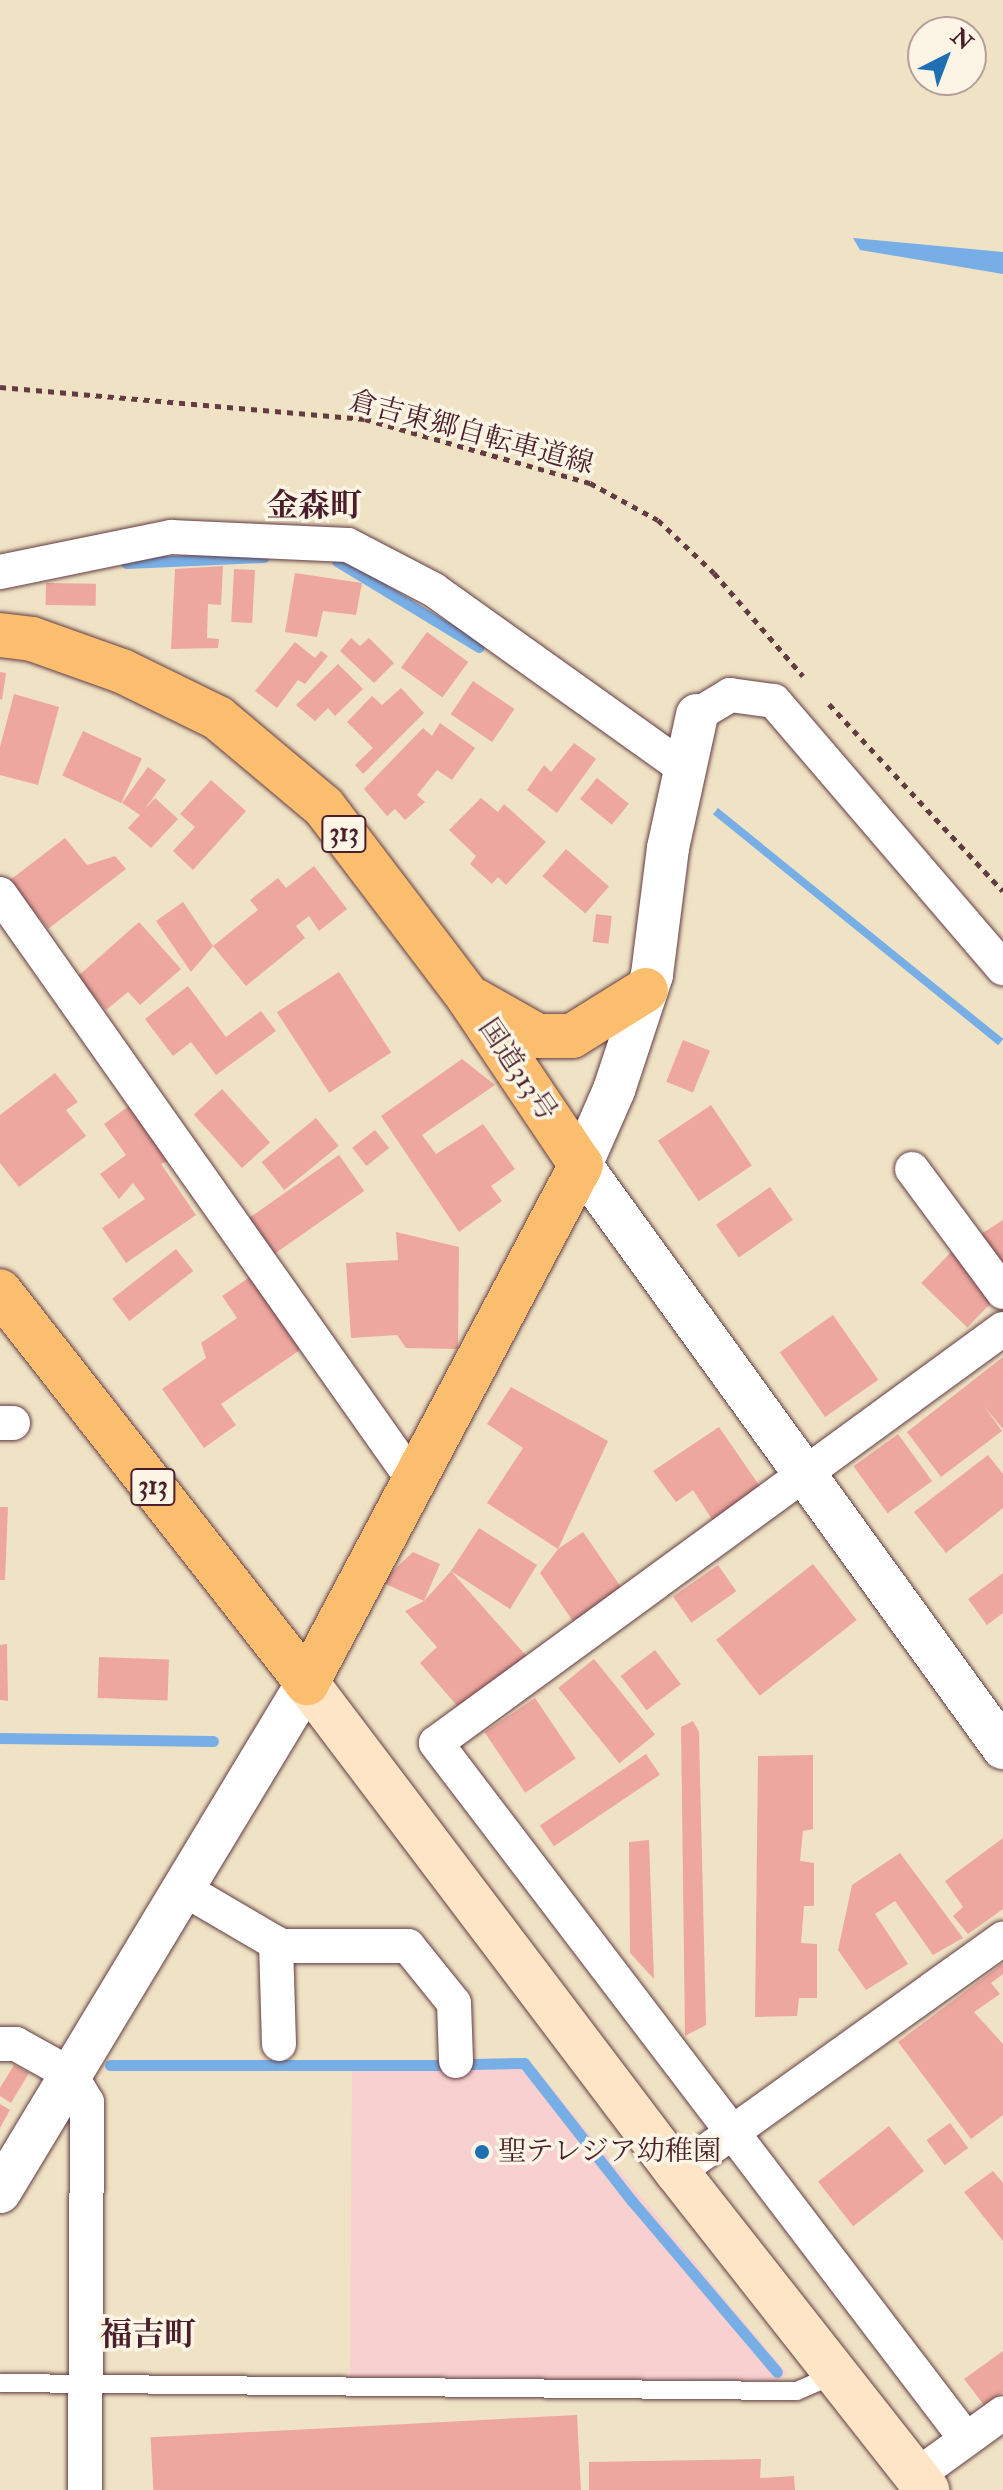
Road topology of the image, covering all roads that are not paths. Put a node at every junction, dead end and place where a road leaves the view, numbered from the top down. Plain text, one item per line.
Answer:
1 (0, 572) edge
2 (0, 635) edge
3 (697, 715) joint
4 (684, 768) junction
5 (0, 894) edge
6 (1003, 968) edge
7 (646, 990) junction
8 (468, 997) junction
9 (581, 1165) junction
10 (912, 1169) dead end
11 (0, 1291) edge
12 (1003, 1292) edge
13 (1003, 1329) edge
14 (805, 1474) junction
15 (414, 1481) junction
16 (307, 1683) junction
17 (1003, 1748) edge
18 (182, 1888) junction
19 (1003, 1939) edge
20 (276, 1943) junction
21 (0, 2044) edge
22 (279, 2044) dead end
23 (456, 2061) dead end
24 (70, 2074) junction
25 (732, 2131) junction
26 (677, 2172) junction
27 (0, 2192) edge
28 (836, 2374) junction
29 (0, 2383) edge
30 (86, 2384) junction
31 (1003, 2413) edge
32 (966, 2439) junction
33 (921, 2483) edge
34 (85, 2490) edge

1 - 4 street
2 - 8 highway, 国道313号 / 313
3 - 4 street
3 - 6 street
4 - 7 street
5 - 15 street
7 - 8 highway
7 - 9 street
8 - 9 highway, 国道313号 / 313
9 - 14 street
9 - 15 highway
10 - 12 street
11 - 16 highway, 313
13 - 14 street
14 - 17 street
14 - 25 street
15 - 16 highway
16 - 18 street
16 - 26 main road
18 - 20 street
18 - 24 street
19 - 25 street
20 - 22 street
20 - 23 street
21 - 24 street
24 - 27 street
24 - 30 street
25 - 26 street
25 - 32 street
26 - 28 main road
28 - 30 lane
28 - 33 main road
29 - 30 lane
30 - 34 street
31 - 32 street
32 - 33 street

